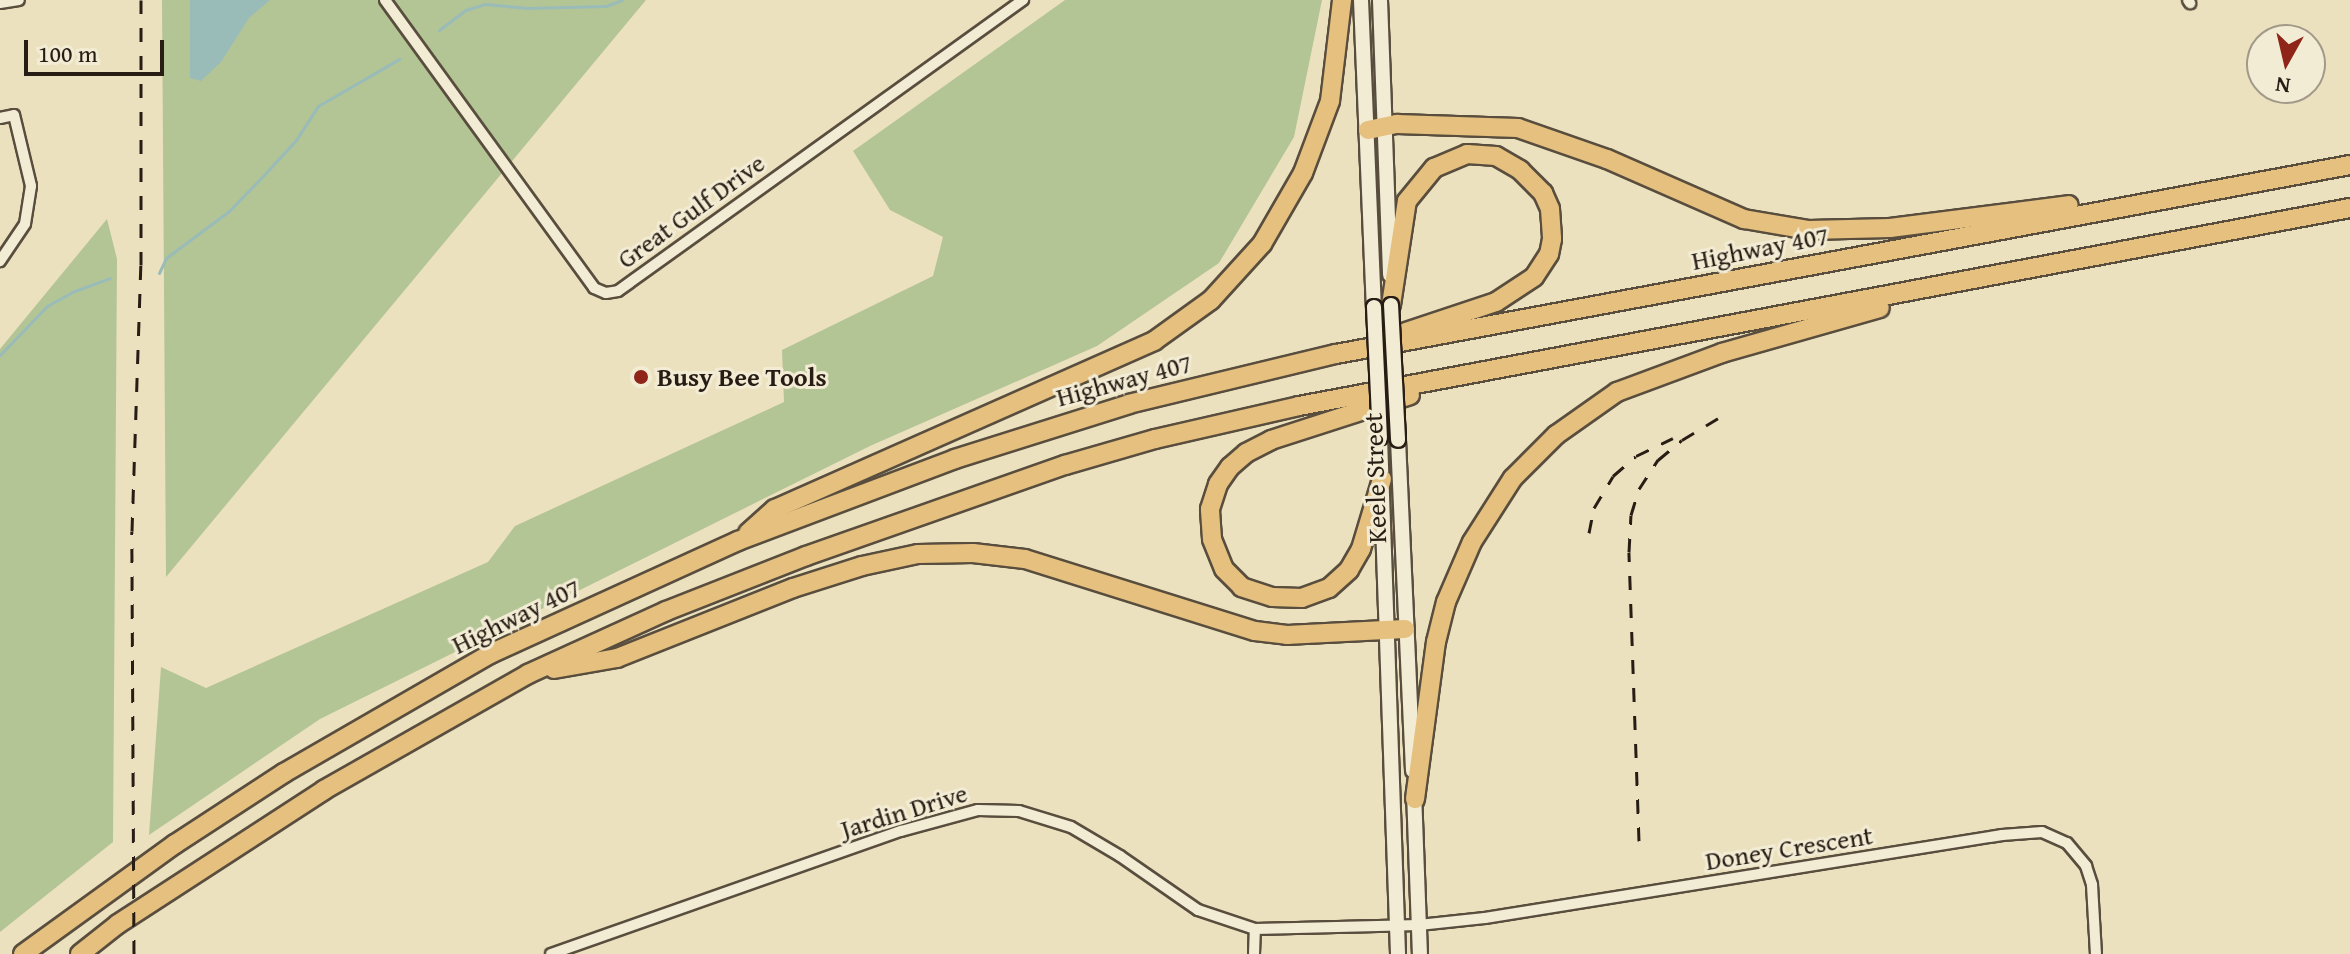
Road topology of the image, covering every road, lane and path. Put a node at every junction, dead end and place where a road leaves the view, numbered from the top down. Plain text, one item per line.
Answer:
1 (19, 0) edge
2 (385, 0) edge
3 (1023, 0) edge
4 (1342, 0) edge
5 (1361, 0) edge
6 (1380, 0) edge
7 (0, 3) edge
8 (0, 118) edge
9 (1376, 128) junction
10 (2350, 165) edge
11 (2199, 192) junction
12 (2350, 208) edge
13 (0, 261) edge
14 (1987, 278) junction
15 (1382, 306) junction
16 (1336, 354) junction
17 (1473, 373) junction
18 (1382, 479) junction
19 (738, 541) junction
20 (1396, 630) junction
21 (528, 674) junction
22 (1415, 799) junction
23 (1397, 925) junction
24 (1419, 925) junction
25 (1255, 929) junction
26 (23, 954) edge
27 (80, 954) edge
28 (551, 954) edge
29 (1254, 954) edge
30 (1398, 954) edge
31 (1420, 954) edge
32 (2096, 954) edge

1 - 7 street
2 - 3 street, Great Gulf Drive
4 - 19 highway
5 - 9 main road, Keele Street
6 - 9 main road, Keele Street
8 - 13 street
9 - 11 highway
9 - 15 main road, Keele Street
10 - 11 highway, Highway 407
11 - 16 highway, Highway 407
12 - 14 highway
14 - 17 highway
14 - 22 highway
15 - 16 highway
15 - 18 main road, Keele Street, bridge
15 - 20 main road, Keele Street, bridge
16 - 19 highway, Highway 407
17 - 18 highway
17 - 21 highway
18 - 20 main road, Keele Street
19 - 26 highway, Highway 407
20 - 21 highway
20 - 22 main road, Keele Street
20 - 23 main road, Keele Street
21 - 27 highway
22 - 24 main road, Keele Street
23 - 24 street, Doney Crescent
23 - 25 street, Jardin Drive
23 - 30 main road, Keele Street
24 - 31 main road, Keele Street
24 - 32 street, Doney Crescent
25 - 28 street, Jardin Drive
25 - 29 street

